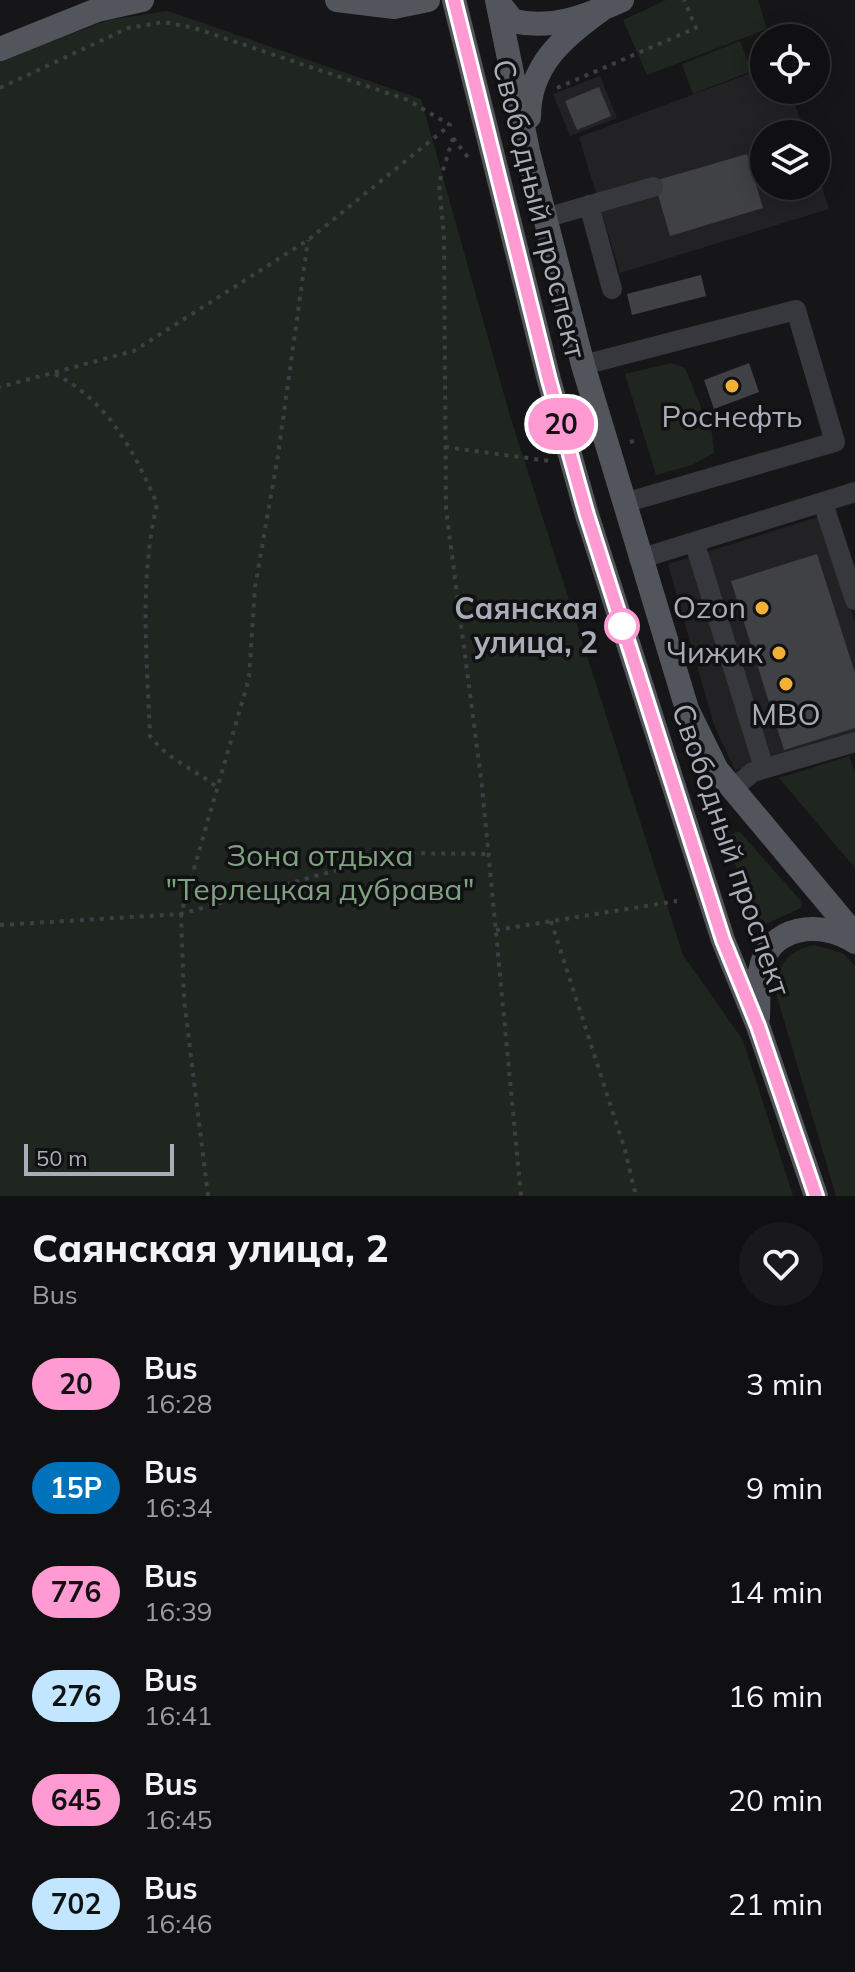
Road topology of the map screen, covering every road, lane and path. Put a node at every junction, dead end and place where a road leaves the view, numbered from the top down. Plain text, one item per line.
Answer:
1 (142, 0) edge
2 (337, 0) edge
3 (428, 0) edge
4 (454, 0) edge
5 (497, 0) edge
6 (684, 0) edge
7 (612, 5) edge
8 (0, 49) edge
9 (0, 88) edge
10 (544, 92) dead end
11 (453, 138) dead end
12 (528, 151) junction
13 (653, 187) dead end
14 (589, 205) junction
15 (545, 218) junction
16 (308, 240) junction
17 (612, 289) dead end
18 (583, 365) junction
19 (53, 373) junction
20 (0, 387) edge
21 (640, 440) dead end
22 (624, 444) dead end
23 (445, 447) junction
24 (540, 461) dead end
25 (855, 492) edge
26 (624, 503) junction
27 (823, 503) junction
28 (695, 544) junction
29 (639, 559) junction
30 (854, 590) edge
31 (855, 742) edge
32 (764, 768) junction
33 (217, 787) junction
34 (732, 789) junction
35 (488, 854) junction
36 (677, 901) dead end
37 (181, 914) junction
38 (551, 921) junction
39 (0, 925) edge
40 (496, 930) junction
41 (855, 935) edge
42 (855, 942) edge
43 (758, 1026) junction
44 (208, 1196) edge
45 (521, 1196) edge
46 (636, 1196) edge
47 (816, 1196) edge

1 - 8 main road
2 - 3 main road
4 - 43 main road, Свободный проспект
5 - 7 main road
5 - 12 main road, Свободный проспект
6 - 10 path
7 - 12 main road
9 - 16 path
11 - 23 path
12 - 15 main road, Свободный проспект
13 - 14 lane
14 - 15 lane
14 - 17 lane
15 - 18 main road, Свободный проспект
16 - 19 path
16 - 33 path
18 - 26 main road, Свободный проспект
18 - 26 lane
19 - 20 path
19 - 33 path
21 - 22 path
23 - 24 path
23 - 35 path
25 - 27 lane
26 - 29 main road, Свободный проспект
27 - 28 lane
27 - 30 lane
28 - 29 lane
28 - 32 lane
29 - 34 main road, Свободный проспект
31 - 32 lane
32 - 34 lane
33 - 37 path
34 - 41 main road, Свободный проспект
35 - 37 path
35 - 40 path
36 - 38 path
37 - 39 path
37 - 44 path
38 - 40 path
38 - 46 path
40 - 45 path
42 - 43 main road, Свободный проспект
43 - 47 main road, Свободный проспект

